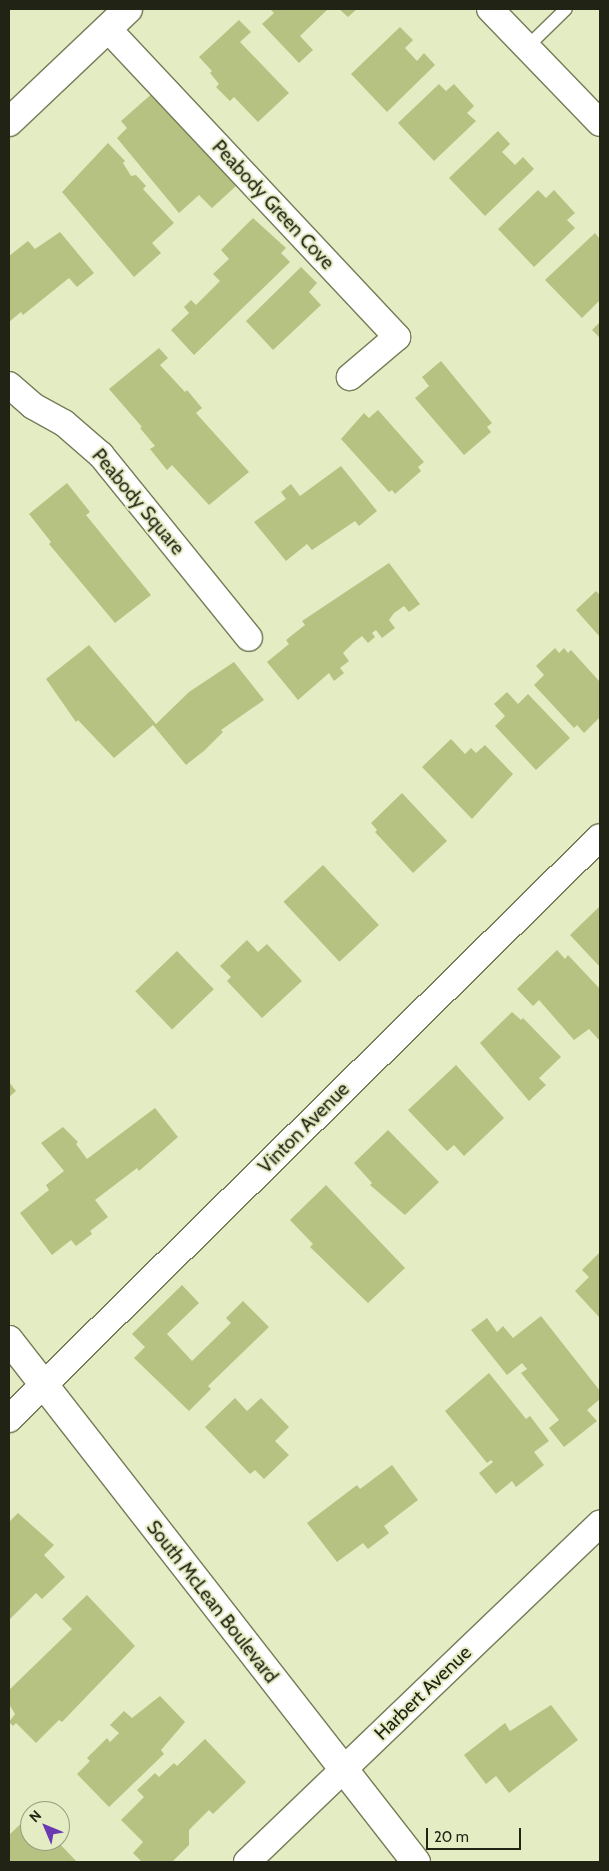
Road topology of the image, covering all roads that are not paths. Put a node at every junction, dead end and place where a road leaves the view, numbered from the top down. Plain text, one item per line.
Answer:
1 (128, 9) edge
2 (490, 9) edge
3 (566, 9) edge
4 (107, 28) junction
5 (527, 47) junction
6 (9, 122) edge
7 (600, 123) edge
8 (350, 377) dead end
9 (9, 385) edge
10 (249, 638) dead end
11 (600, 837) edge
12 (9, 1340) edge
13 (44, 1385) junction
14 (9, 1419) edge
15 (600, 1524) edge
16 (342, 1770) junction
17 (247, 1862) edge
18 (416, 1862) edge

1 - 4 main road
2 - 5 street
3 - 5 lane
4 - 6 main road
4 - 8 street, Peabody Green Cove
5 - 7 street
9 - 10 street, Peabody Square
11 - 13 street, Vinton Avenue
12 - 13 main road, South McLean Boulevard
13 - 14 street, Vinton Avenue
13 - 16 main road, South McLean Boulevard
15 - 16 street, Harbert Avenue
16 - 17 street, Harbert Avenue
16 - 18 main road, South McLean Boulevard

